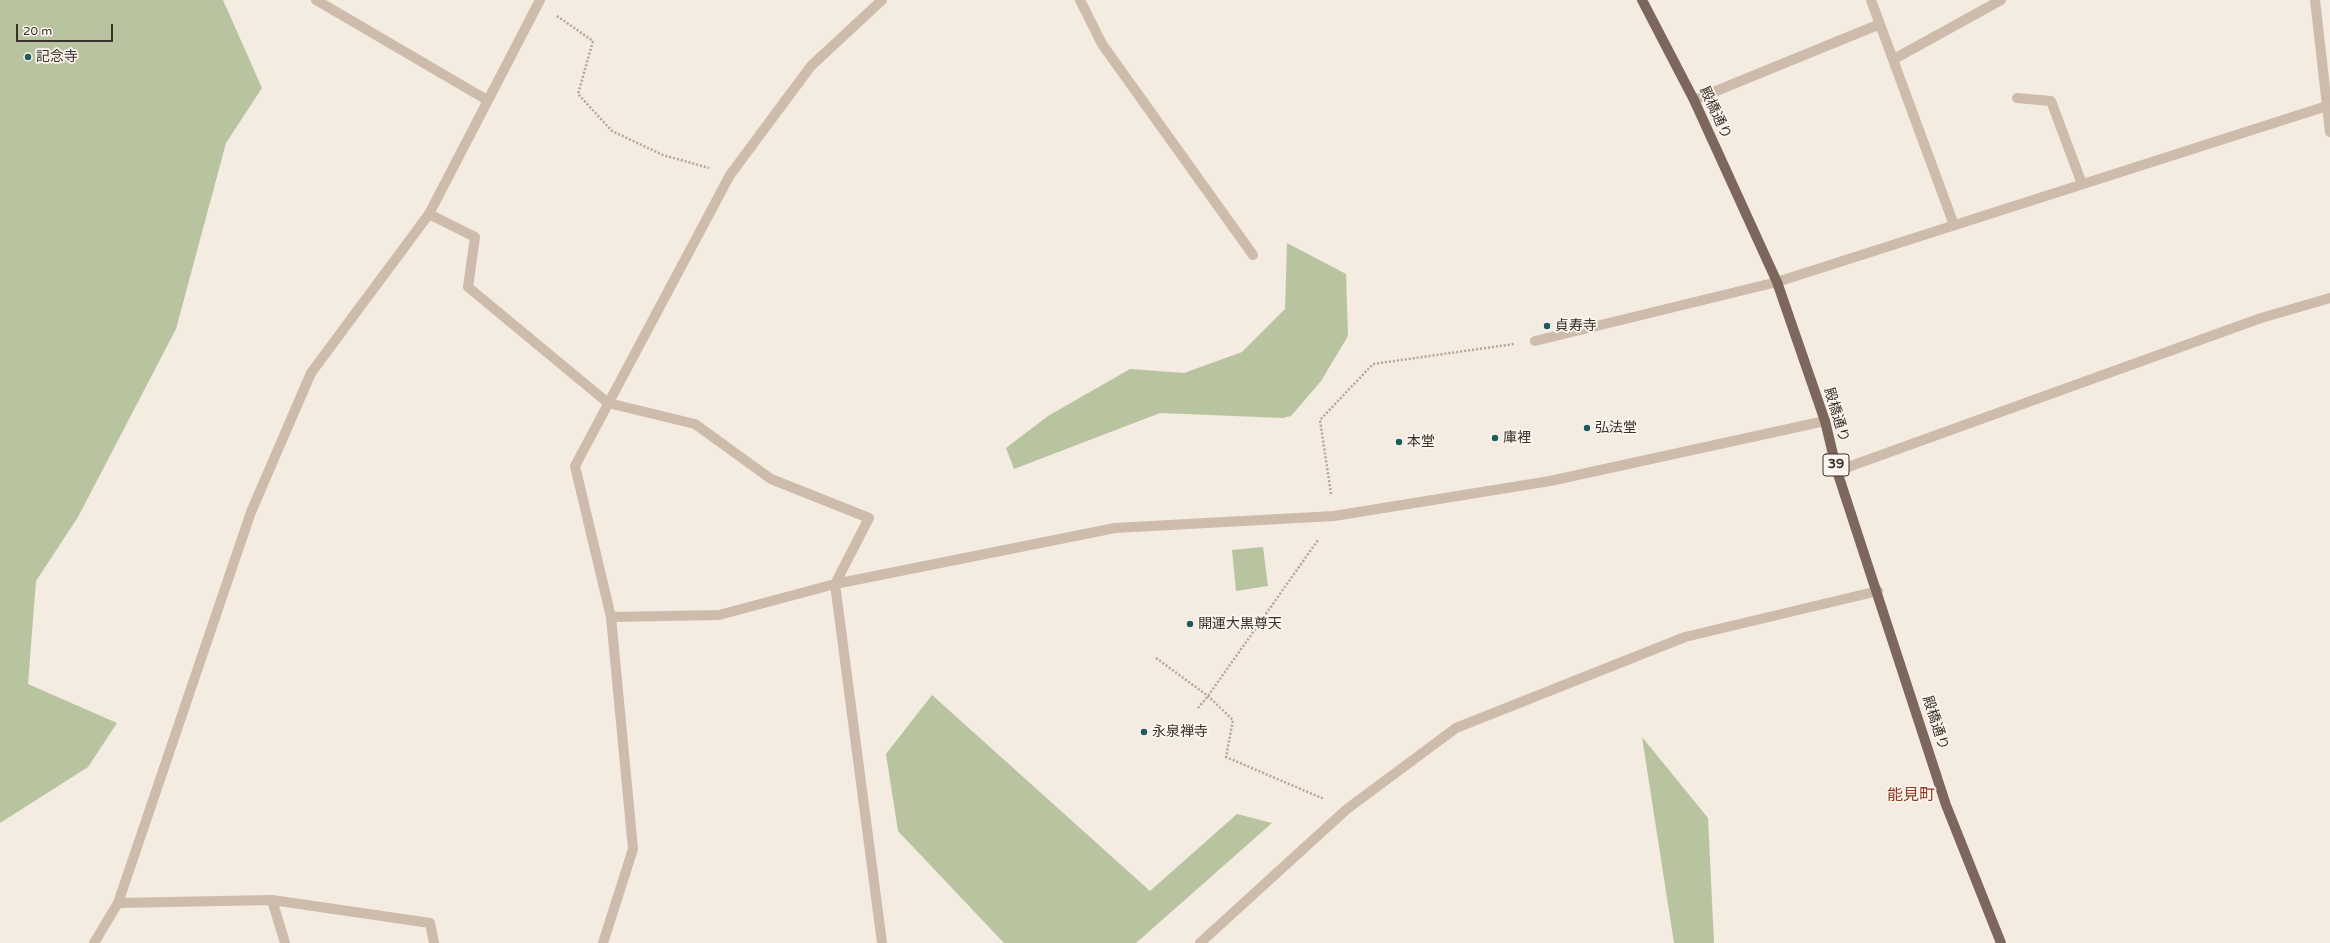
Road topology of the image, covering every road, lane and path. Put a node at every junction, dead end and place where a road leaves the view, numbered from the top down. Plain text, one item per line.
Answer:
1 (316, 0) edge
2 (882, 0) edge
3 (1080, 0) edge
4 (1642, 0) edge
5 (1871, 0) edge
6 (2001, 0) edge
7 (2315, 0) edge
8 (539, 2) edge
9 (1880, 24) junction
10 (1894, 59) junction
11 (2017, 98) dead end
12 (487, 100) junction
13 (1694, 100) junction
14 (2328, 105) edge
15 (2330, 132) edge
16 (730, 174) junction
17 (2082, 184) junction
18 (430, 214) junction
19 (1954, 225) junction
20 (1253, 255) dead end
21 (1777, 282) junction
22 (2330, 298) edge
23 (1535, 341) joint
24 (608, 403) junction
25 (1825, 421) junction
26 (1837, 471) junction
27 (1334, 516) junction
28 (835, 584) junction
29 (1878, 591) junction
30 (611, 617) junction
31 (1156, 658) dead end
32 (1208, 696) junction
33 (1198, 708) dead end
34 (1347, 809) junction
35 (272, 900) junction
36 (118, 903) junction
37 (94, 943) edge
38 (286, 943) edge
39 (434, 943) edge
40 (603, 943) edge
41 (882, 943) edge
42 (1200, 943) edge
43 (2001, 943) edge

1 - 12 street
2 - 16 street
3 - 20 street
4 - 13 main road, 殿橋通り / 39
5 - 9 street
6 - 10 street
7 - 14 street
8 - 12 street
8 - 16 path
9 - 10 street
9 - 13 street
10 - 19 street
11 - 17 street
12 - 18 street
13 - 21 main road, 殿橋通り / 39
14 - 15 street
14 - 17 street
16 - 24 street
17 - 19 street
18 - 24 street
18 - 36 street
19 - 21 street
21 - 23 street
21 - 25 main road, 殿橋通り / 39
22 - 26 street
23 - 27 path
24 - 28 street
24 - 30 street
25 - 26 main road, 殿橋通り / 39
25 - 27 street
26 - 29 main road, 殿橋通り / 39
27 - 28 street
27 - 32 path
28 - 30 street
28 - 41 street
29 - 34 street
29 - 43 main road, 殿橋通り / 39
30 - 40 street
31 - 32 path
32 - 33 path
32 - 34 path
34 - 42 street
35 - 36 street
35 - 38 street
35 - 39 street
36 - 37 street

